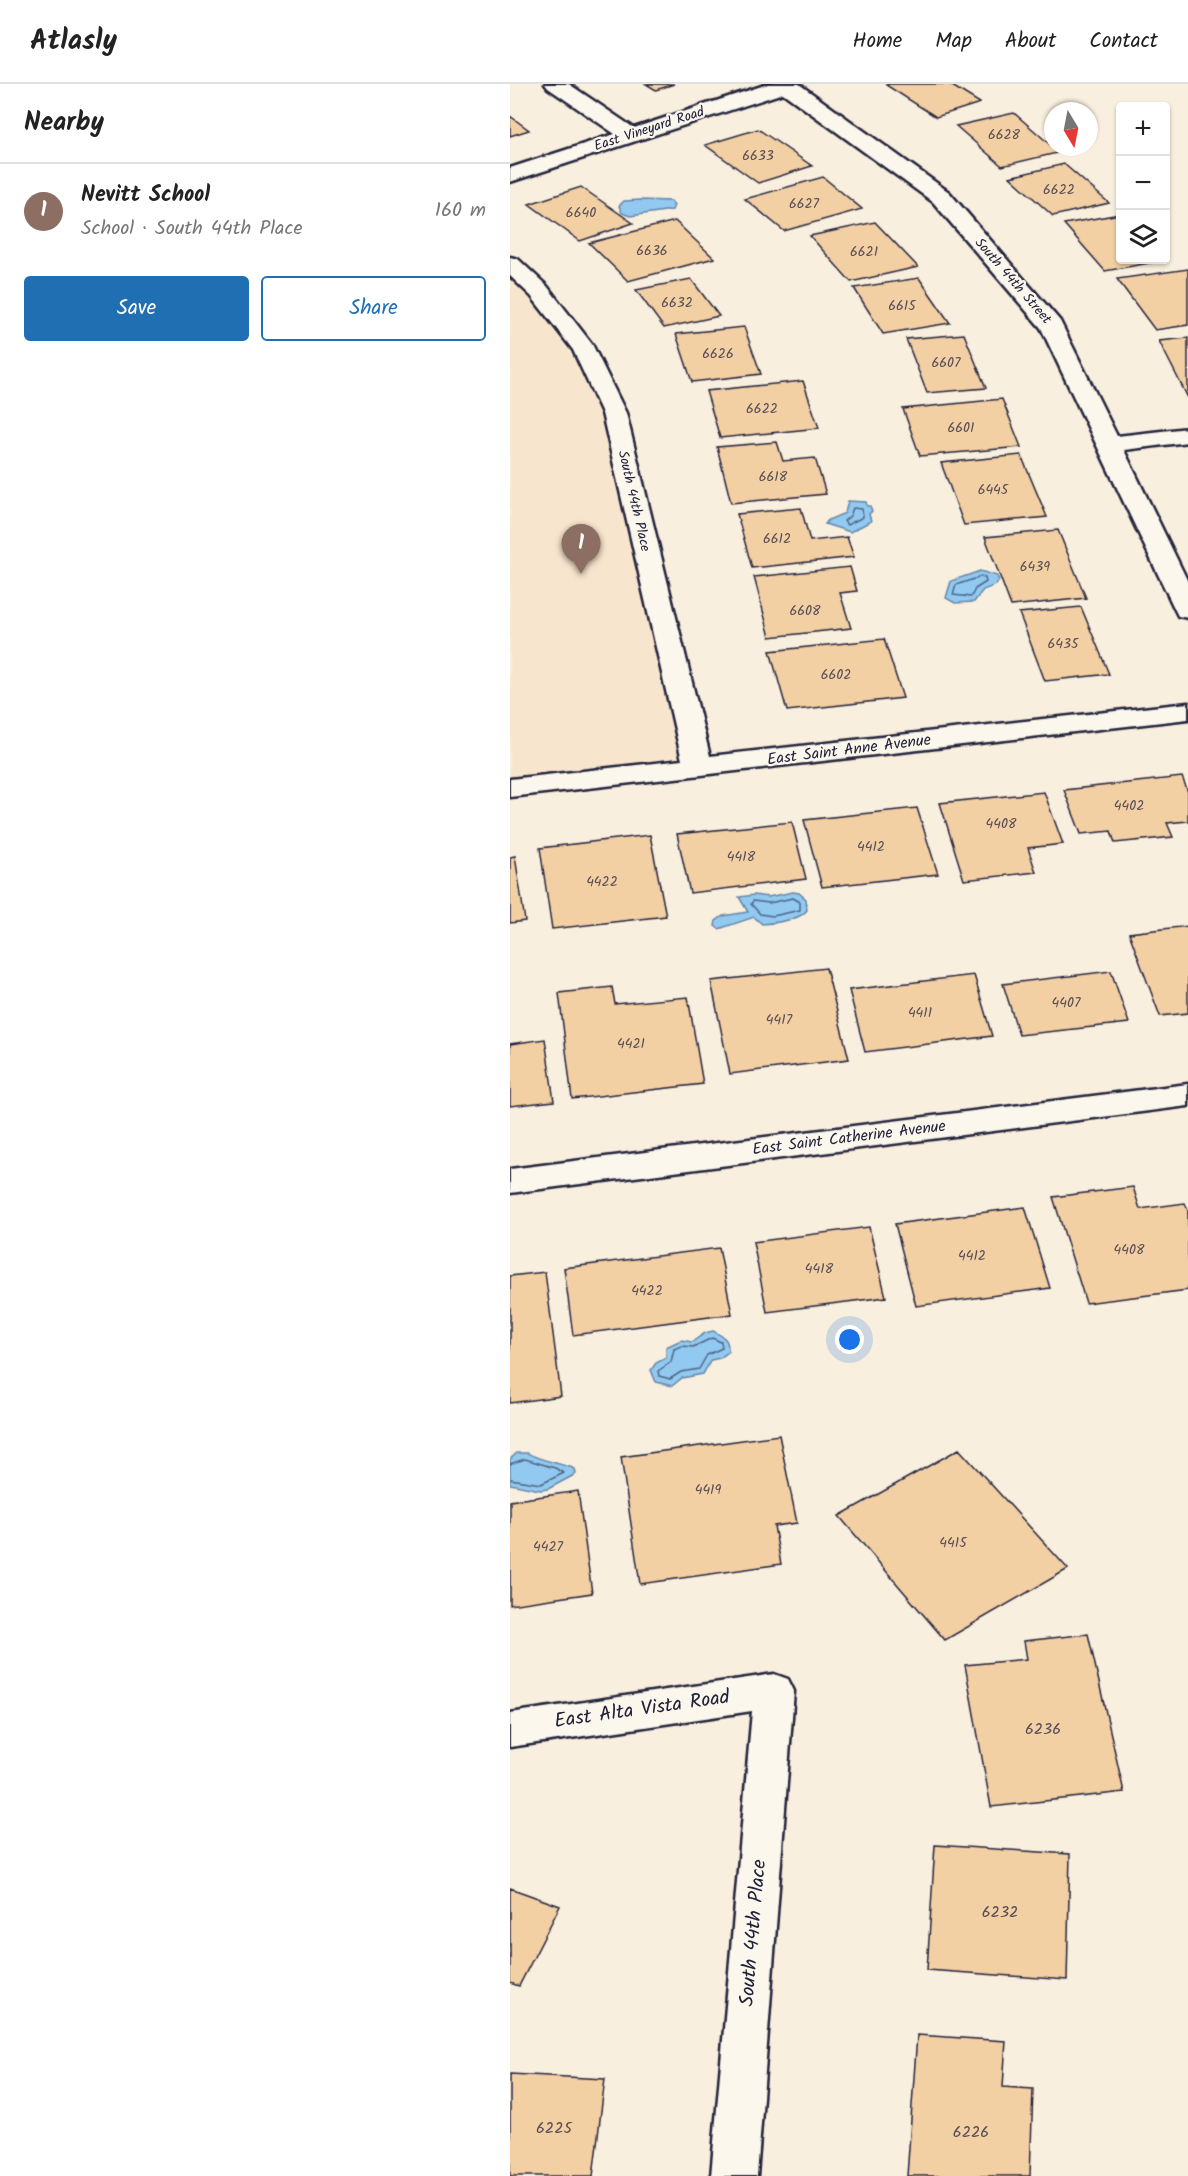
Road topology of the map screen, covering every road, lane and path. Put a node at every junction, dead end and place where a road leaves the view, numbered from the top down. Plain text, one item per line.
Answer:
1 (555, 84) edge
2 (787, 85) edge
3 (631, 135) junction
4 (510, 175) edge
5 (510, 264) edge
6 (1188, 435) edge
7 (1110, 444) junction
8 (1188, 610) edge
9 (1188, 711) edge
10 (698, 768) junction
11 (510, 788) edge
12 (1188, 1095) edge
13 (510, 1181) edge
14 (774, 1691) joint
15 (510, 1730) edge
16 (734, 2176) edge

1 - 3 street
2 - 3 street, East Vineyard Road
2 - 7 street, South 44th Street
3 - 4 street, East Vineyard Road
5 - 10 street, South 44th Place
6 - 7 street
7 - 8 street, South 44th Street
9 - 10 street, East Saint Anne Avenue
10 - 11 street, East Saint Anne Avenue
12 - 13 street, East Saint Catherine Avenue
14 - 15 street, East Alta Vista Road
14 - 16 street, South 44th Place

